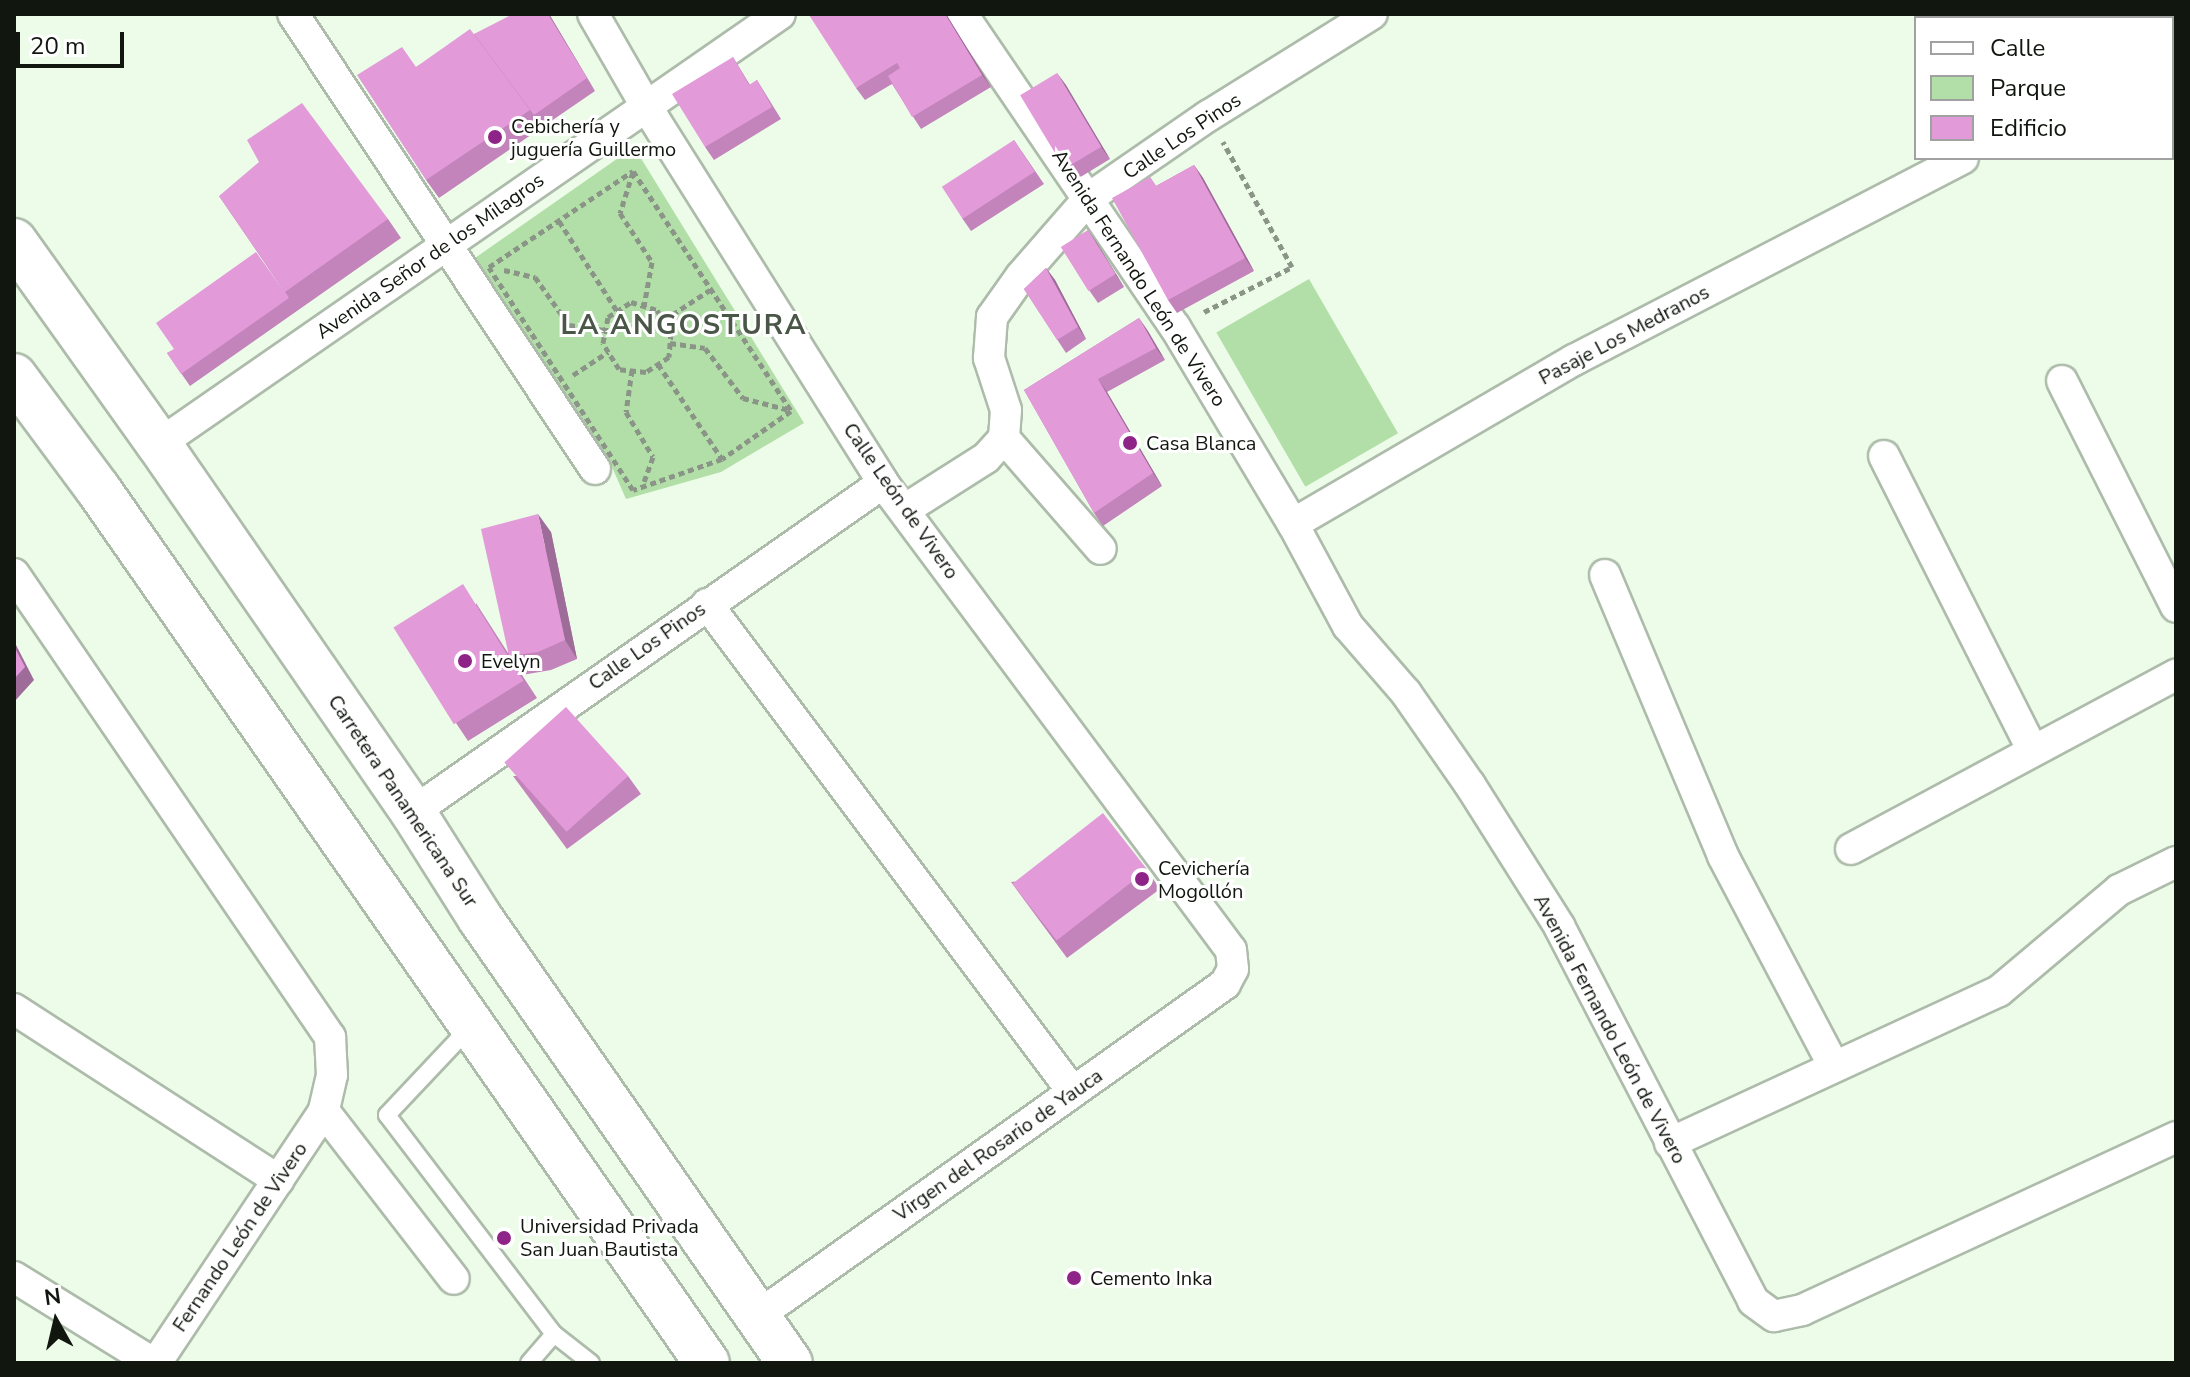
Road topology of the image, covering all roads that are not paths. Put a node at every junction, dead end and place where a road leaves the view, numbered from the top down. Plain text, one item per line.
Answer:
1 (293, 14) edge
2 (593, 14) edge
3 (780, 14) edge
4 (962, 14) edge
5 (1372, 14) edge
6 (1340, 22) edge
7 (646, 106) junction
8 (1959, 160) edge
9 (1089, 198) junction
10 (14, 241) edge
11 (447, 245) junction
12 (14, 376) edge
13 (2062, 381) dead end
14 (1004, 438) junction
15 (159, 444) junction
16 (1884, 456) dead end
17 (595, 469) dead end
18 (883, 483) junction
19 (904, 510) junction
20 (1293, 524) junction
21 (1101, 549) dead end
22 (14, 574) edge
23 (1605, 575) dead end
24 (707, 604) junction
25 (2176, 607) edge
26 (2176, 675) edge
27 (2033, 751) junction
28 (413, 812) junction
29 (1851, 849) dead end
30 (2176, 862) edge
31 (1233, 969) joint
32 (14, 1009) edge
33 (470, 1027) junction
34 (1833, 1065) junction
35 (1073, 1092) junction
36 (324, 1111) junction
37 (2176, 1137) edge
38 (1670, 1143) junction
39 (278, 1180) junction
40 (14, 1277) edge
41 (454, 1279) dead end
42 (756, 1317) junction
43 (554, 1334) junction
44 (154, 1363) edge
45 (529, 1363) edge
46 (591, 1363) edge
47 (707, 1363) edge
48 (790, 1363) edge

1 - 11 street
2 - 7 street, Calle León de Vivero
3 - 7 street, Avenida Señor de los Milagros
4 - 9 street, Avenida Fernando León de Vivero
5 - 6 street, Calle Los Pinos
6 - 9 street, Calle Los Pinos
7 - 11 street, Avenida Señor de los Milagros
7 - 18 street, Calle León de Vivero
8 - 20 street, Pasaje Los Medranos
9 - 14 street, Calle Los Pinos
9 - 20 street, Avenida Fernando León de Vivero
10 - 15 highway, Carretera Panamericana Sur
11 - 15 street, Avenida Señor de los Milagros
11 - 17 street
12 - 33 highway
13 - 25 street
14 - 19 street
14 - 21 street
15 - 28 highway, Carretera Panamericana Sur
16 - 27 street
18 - 19 street, Calle León de Vivero
18 - 24 street, Calle Los Pinos
19 - 31 street, Calle León de Vivero
20 - 38 street, Avenida Fernando León de Vivero
22 - 36 street
23 - 34 street
24 - 28 street, Calle Los Pinos
24 - 35 street
26 - 27 street
27 - 29 street
28 - 42 highway, Carretera Panamericana Sur
30 - 34 street
31 - 35 street, Virgen del Rosario de Yauca
32 - 39 street
33 - 43 lane
33 - 47 highway
34 - 38 street
35 - 42 street, Virgen del Rosario de Yauca
36 - 39 street, Fernando León de Vivero
36 - 41 street
37 - 38 street, Avenida Fernando León de Vivero
39 - 44 street, Fernando León de Vivero
40 - 44 street
42 - 48 highway, Carretera Panamericana Sur
43 - 45 lane
43 - 46 lane

